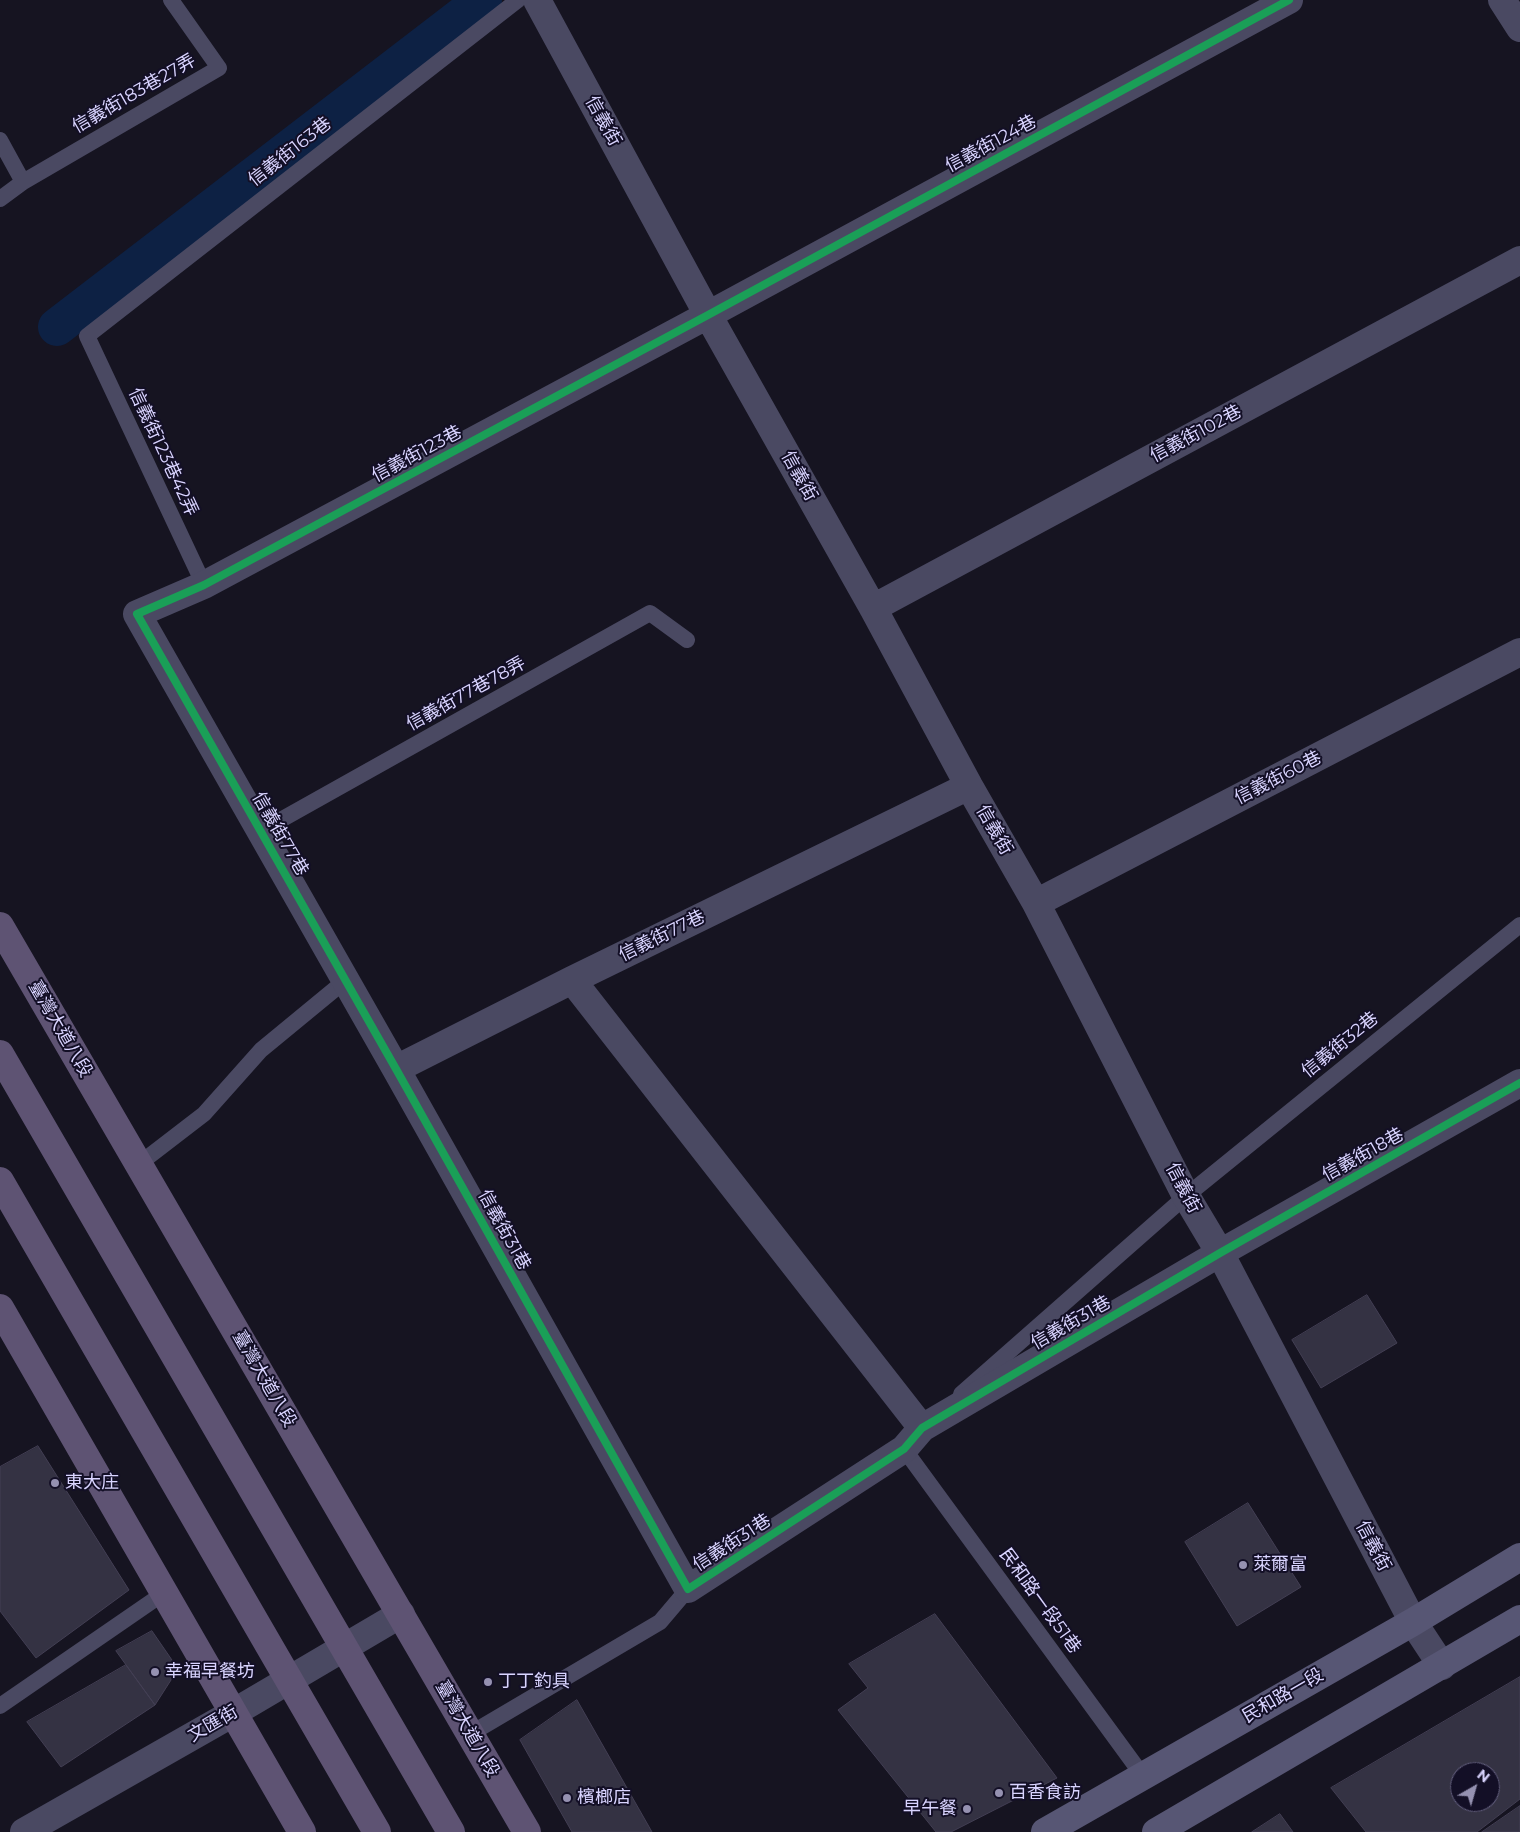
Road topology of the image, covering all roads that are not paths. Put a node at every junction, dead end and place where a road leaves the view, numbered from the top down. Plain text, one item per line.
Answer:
1 (171, 0) edge
2 (518, 0) edge
3 (537, 0) edge
4 (1289, 0) edge
5 (1502, 0) edge
6 (1520, 28) edge
7 (0, 140) edge
8 (23, 182) junction
9 (0, 199) edge
10 (1520, 260) edge
11 (708, 315) junction
12 (87, 336) joint
13 (204, 585) junction
14 (873, 608) junction
15 (137, 614) joint
16 (687, 640) dead end
17 (1520, 652) edge
18 (968, 786) junction
19 (261, 831) junction
20 (1036, 903) junction
21 (1520, 925) edge
22 (0, 926) edge
23 (346, 980) junction
24 (572, 980) junction
25 (0, 1054) edge
26 (396, 1068) junction
27 (1520, 1083) edge
28 (139, 1164) junction
29 (0, 1180) edge
30 (1186, 1196) junction
31 (1220, 1253) junction
32 (0, 1308) edge
33 (922, 1428) junction
34 (904, 1449) junction
35 (1520, 1556) edge
36 (688, 1589) junction
37 (164, 1593) junction
38 (401, 1614) junction
39 (1520, 1619) edge
40 (1413, 1622) junction
41 (344, 1648) junction
42 (1442, 1666) junction
43 (289, 1680) junction
44 (0, 1706) edge
45 (233, 1713) junction
46 (470, 1734) junction
47 (1143, 1776) junction
48 (24, 1832) edge
49 (302, 1832) edge
50 (377, 1832) edge
51 (450, 1832) edge
52 (527, 1832) edge
53 (1045, 1832) edge
54 (1156, 1832) edge

1 - 8 lane, 信義街183巷27弄
2 - 12 lane, 信義街163巷
3 - 11 street, 信義街
4 - 11 street, 信義街124巷
5 - 6 street
7 - 8 lane
8 - 9 lane, 信義街183巷27弄
10 - 14 street, 信義街102巷
11 - 13 street, 信義街123巷
11 - 14 street, 信義街
12 - 13 lane, 信義街123巷42弄
13 - 15 street, 信義街123巷
14 - 18 street, 信義街
15 - 19 street, 信義街77巷
16 - 19 lane, 信義街77巷78弄
17 - 20 street, 信義街60巷
18 - 20 street, 信義街
18 - 24 street, 信義街77巷
19 - 23 street, 信義街77巷
20 - 30 street, 信義街
21 - 30 lane, 信義街32巷
22 - 28 main road, 臺灣大道八段
23 - 26 street, 信義街77巷
23 - 28 lane
24 - 26 street, 信義街77巷
24 - 33 street
25 - 41 main road
26 - 36 street, 信義街31巷
27 - 31 street, 信義街18巷
28 - 38 main road, 臺灣大道八段
29 - 43 main road
30 - 31 street, 信義街
30 - 33 lane, 信義街32巷
31 - 33 street, 信義街31巷
31 - 40 street, 信義街
32 - 37 main road
33 - 34 street, 信義街31巷
34 - 36 street, 信義街31巷
34 - 47 lane, 民和路一段51巷
35 - 40 street, 民和路一段
36 - 46 lane
37 - 44 lane
37 - 45 main road
38 - 41 street, 文匯街
38 - 46 main road, 臺灣大道八段
39 - 42 street
40 - 42 street, 信義街
40 - 47 street, 民和路一段
41 - 43 street, 文匯街
41 - 51 main road
42 - 54 street
43 - 45 street, 文匯街
43 - 50 main road
45 - 48 street, 文匯街
45 - 49 main road
46 - 52 main road, 臺灣大道八段
47 - 53 street, 民和路一段

